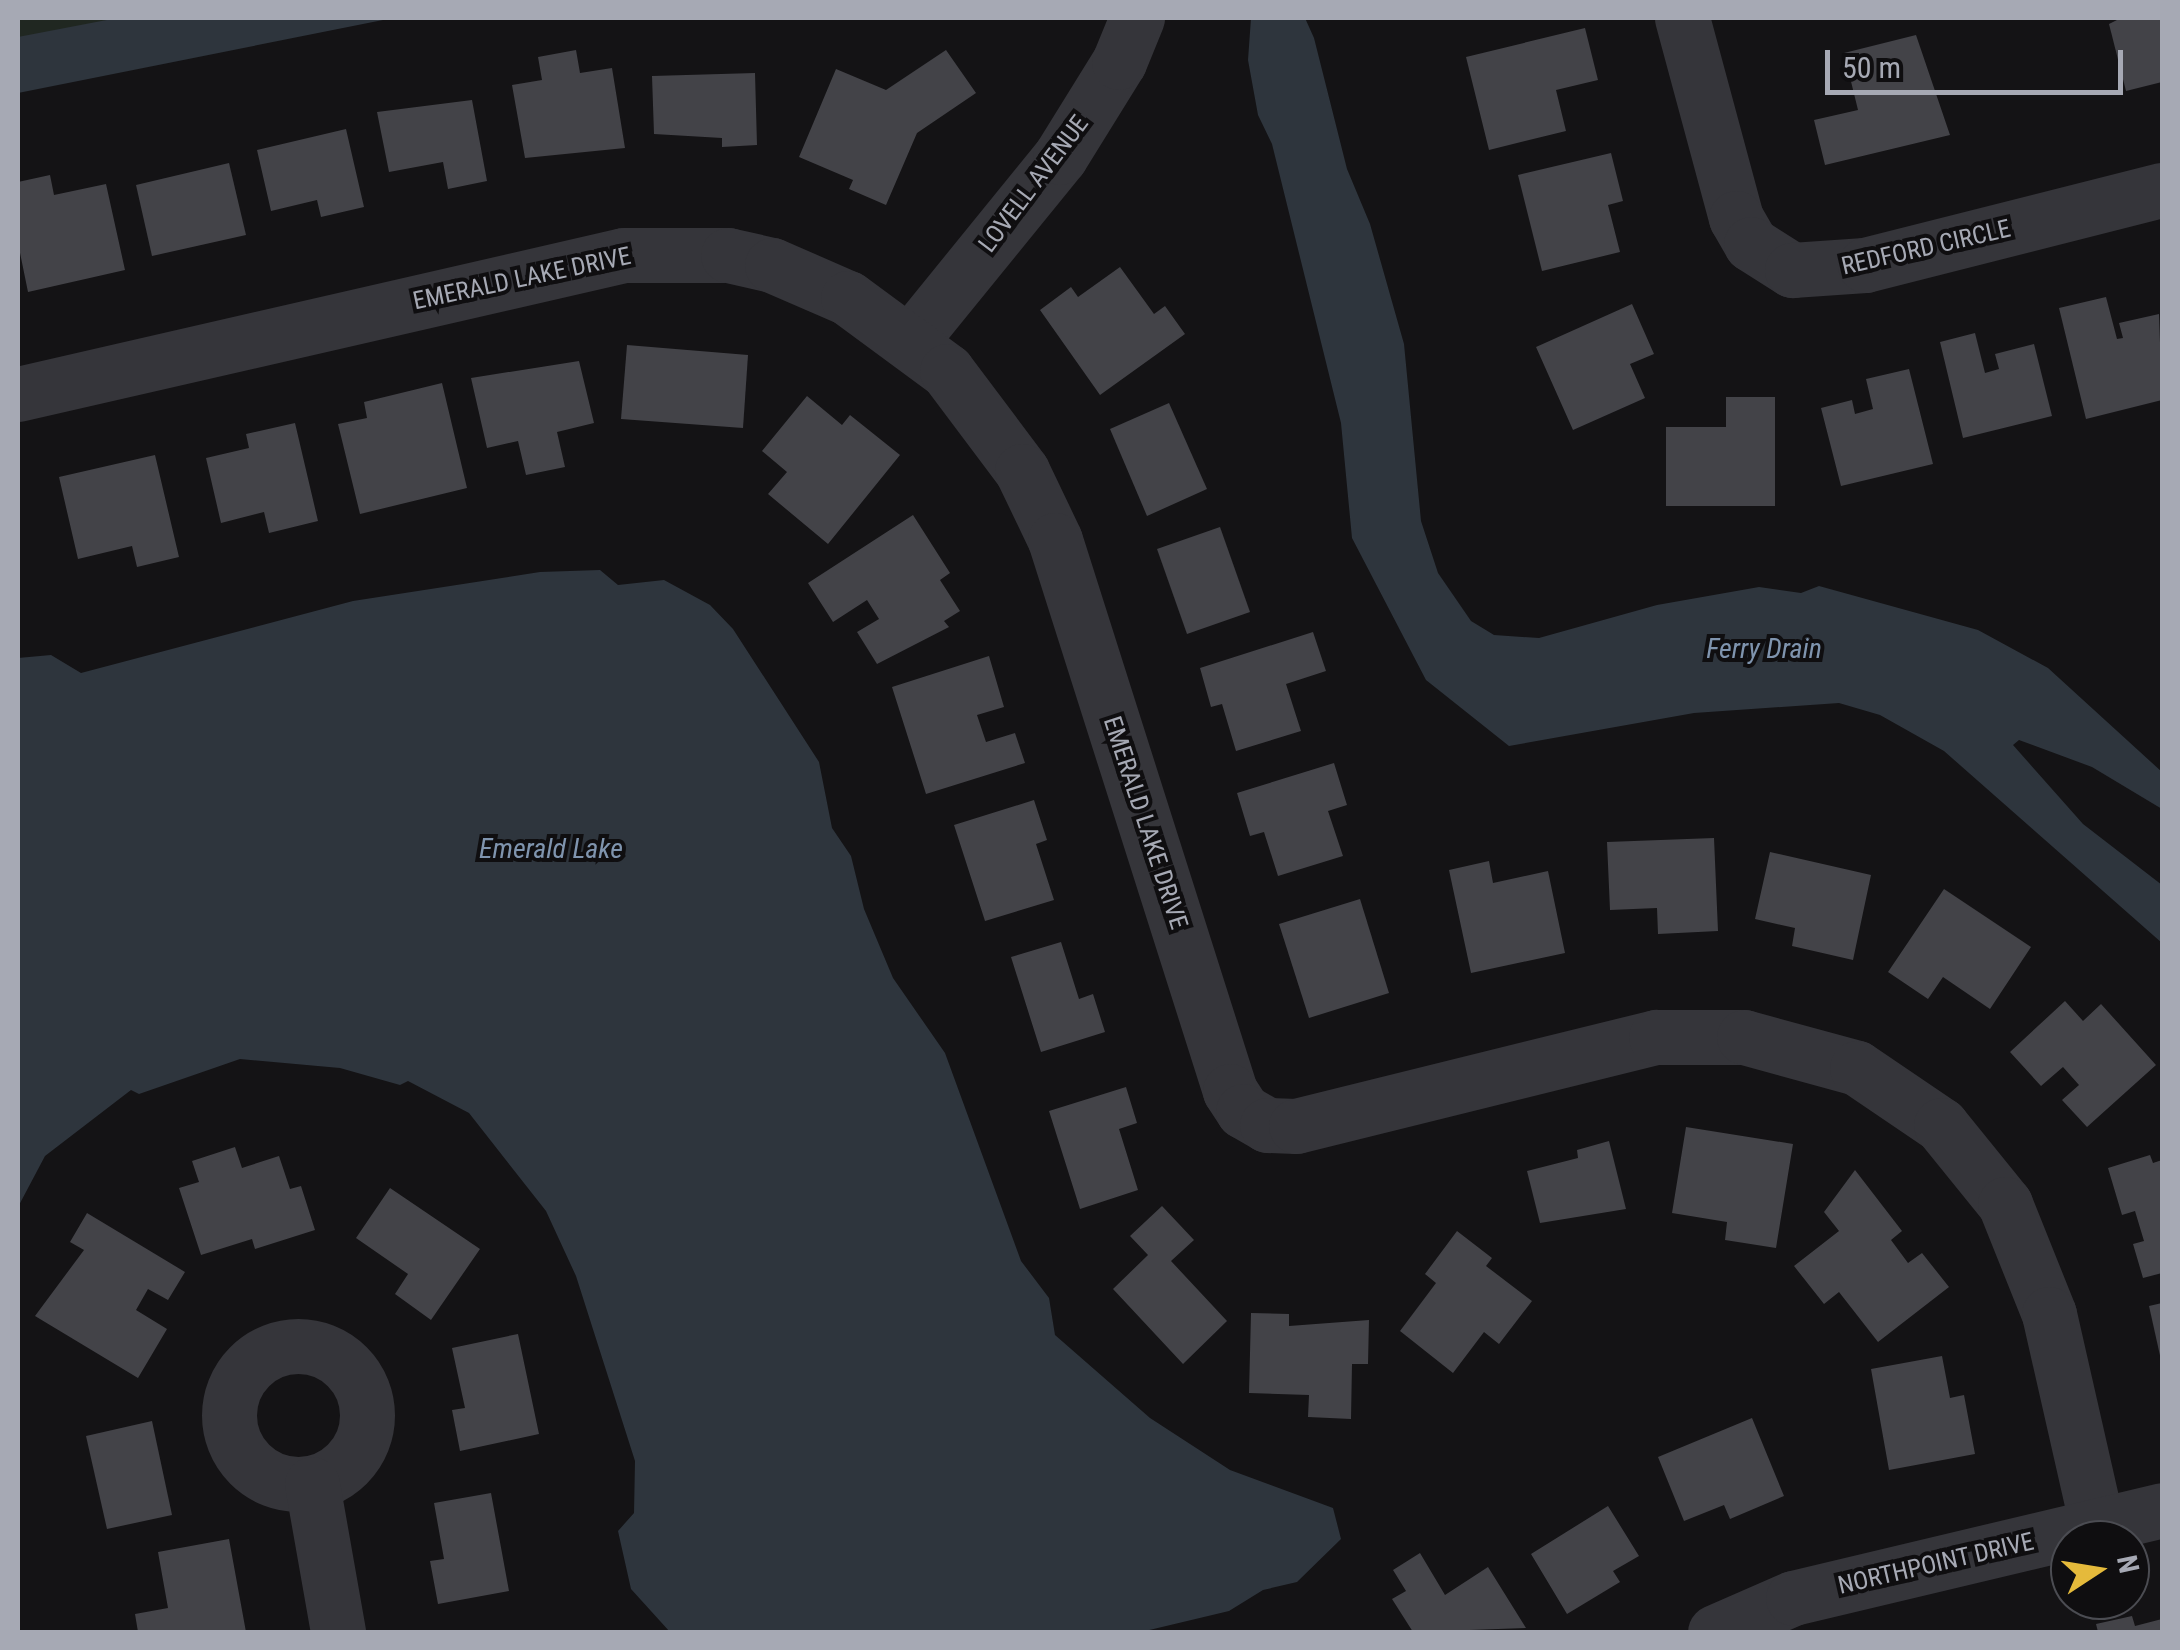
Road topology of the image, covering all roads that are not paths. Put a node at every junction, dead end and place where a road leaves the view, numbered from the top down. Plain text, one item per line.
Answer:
1 (1138, 18) edge
2 (1682, 18) edge
3 (2162, 190) edge
4 (912, 339) junction
5 (18, 394) edge
6 (312, 1484) dead end
7 (2162, 1510) edge
8 (2096, 1520) edge
9 (2119, 1520) edge
10 (2050, 1536) edge
11 (338, 1632) edge
12 (1715, 1632) edge

1 - 4 street, LOVELL AVENUE
2 - 3 street, REDFORD CIRCLE
4 - 5 street, EMERALD LAKE DRIVE
4 - 8 street, EMERALD LAKE DRIVE
6 - 11 street
7 - 9 street, NORTHPOINT DRIVE
10 - 12 street, NORTHPOINT DRIVE

